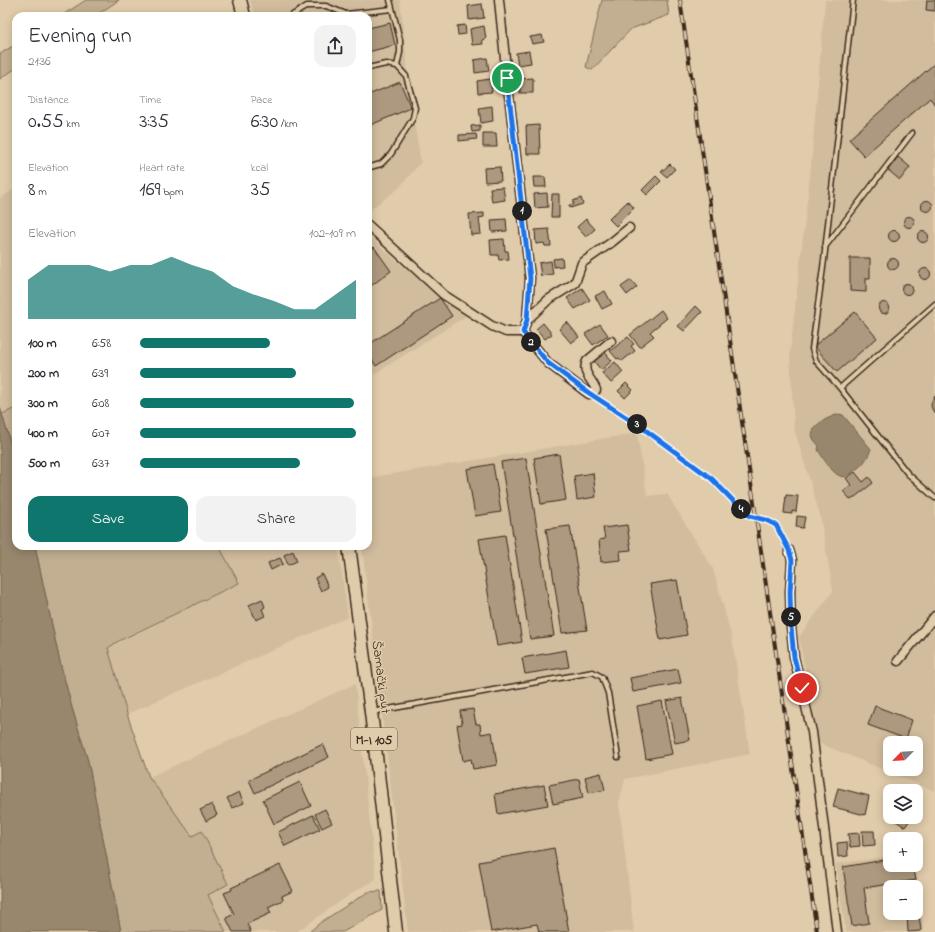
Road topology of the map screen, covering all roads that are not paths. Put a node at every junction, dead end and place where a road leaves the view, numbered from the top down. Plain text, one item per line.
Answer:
1 (240, 0) edge
2 (390, 0) edge
3 (500, 0) edge
4 (853, 0) edge
5 (392, 9) junction
6 (243, 12) edge
7 (297, 12) edge
8 (341, 12) edge
9 (364, 12) edge
10 (397, 66) junction
11 (372, 67) edge
12 (912, 133) dead end
13 (372, 166) edge
14 (629, 228) dead end
15 (372, 229) edge
16 (825, 247) junction
17 (935, 304) edge
18 (527, 320) junction
19 (523, 332) junction
20 (611, 341) dead end
21 (840, 388) junction
22 (935, 498) edge
23 (350, 550) edge
24 (789, 550) road end
25 (935, 616) edge
26 (898, 661) dead end
27 (371, 712) junction
28 (618, 757) dead end
29 (396, 932) edge
30 (837, 932) edge

1 - 6 main road
2 - 5 lane
3 - 18 street
4 - 16 lane
5 - 9 lane
5 - 10 lane
7 - 8 lane
10 - 11 lane
10 - 13 lane
12 - 16 lane
14 - 18 street
15 - 19 street
16 - 21 lane
17 - 21 lane
18 - 19 street
19 - 20 street
21 - 22 lane
23 - 27 main road, Šamački put / M-I 105
24 - 30 street
25 - 26 street
27 - 28 lane
27 - 29 main road, Šamački put / M-I 105

